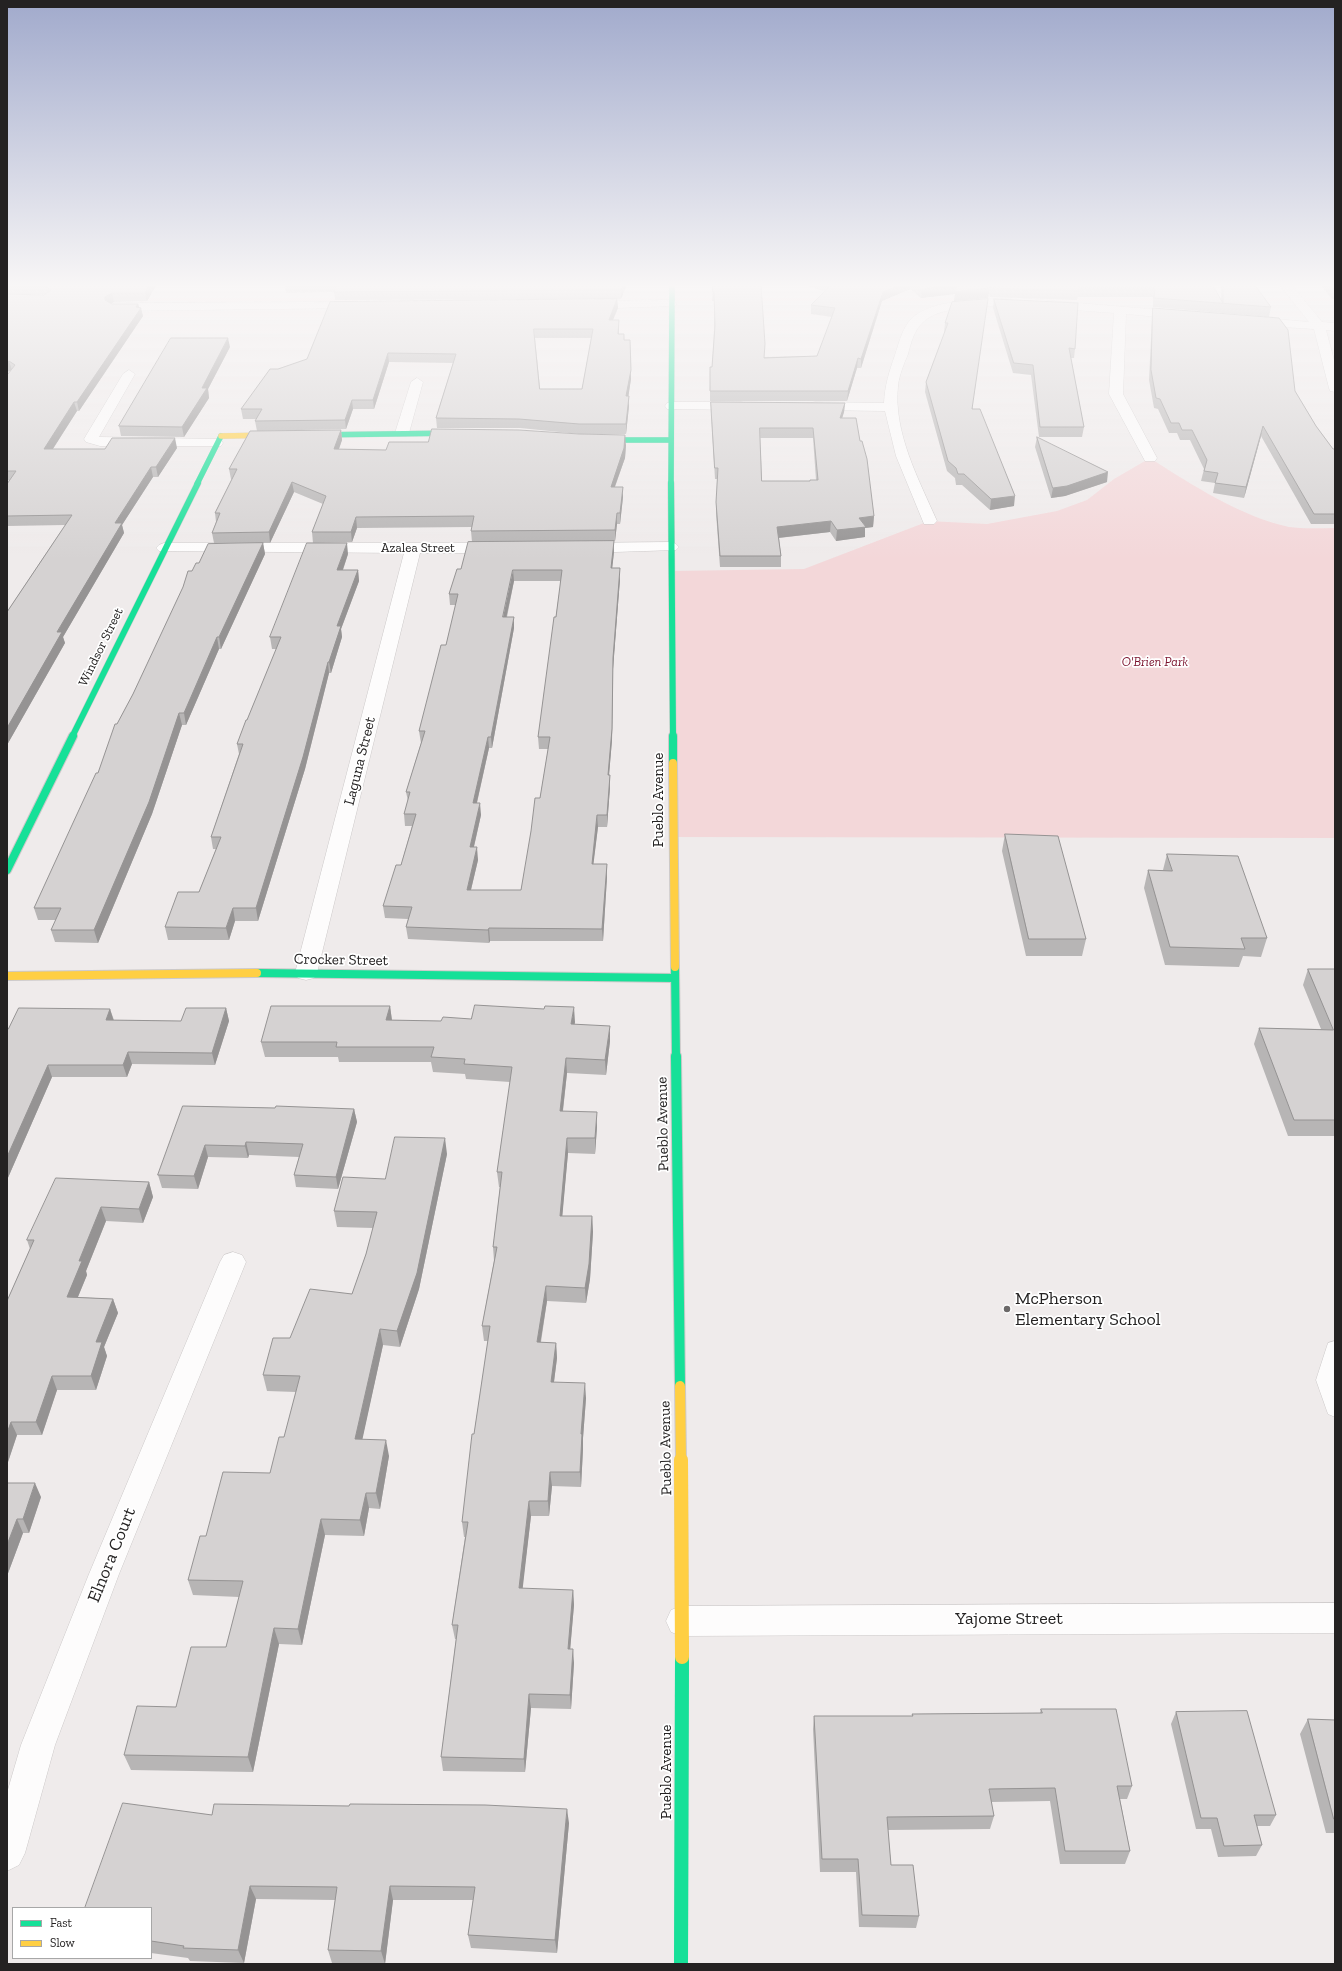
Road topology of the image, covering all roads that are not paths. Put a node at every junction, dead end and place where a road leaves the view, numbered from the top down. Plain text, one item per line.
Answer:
1 (128, 376) edge
2 (672, 376) edge
3 (894, 376) edge
4 (1117, 376) edge
5 (1332, 376) edge
6 (417, 382) dead end
7 (1335, 388) edge
8 (672, 406) junction
9 (752, 406) edge
10 (799, 406) edge
11 (892, 407) junction
12 (402, 433) junction
13 (469, 433) edge
14 (283, 435) edge
15 (299, 435) edge
16 (218, 439) junction
17 (587, 439) edge
18 (671, 440) junction
19 (1150, 458) dead end
20 (929, 522) dead end
21 (671, 546) junction
22 (164, 548) junction
23 (413, 548) junction
24 (514, 548) edge
25 (569, 548) edge
26 (7, 870) edge
27 (306, 974) junction
28 (7, 976) edge
29 (675, 978) junction
30 (233, 1262) dead end
31 (1335, 1349) edge
32 (1335, 1408) edge
33 (1335, 1618) edge
34 (682, 1621) junction
35 (7, 1853) edge
36 (681, 1964) edge

1 - 16 street
2 - 8 street, Pueblo Avenue
3 - 11 street
4 - 19 street
5 - 7 street
6 - 12 street
8 - 9 street
8 - 18 street, Pueblo Avenue
10 - 11 street
11 - 20 street
12 - 13 street
12 - 15 street
14 - 16 street
16 - 22 street, Windsor Street
17 - 18 street
18 - 21 street, Pueblo Avenue
21 - 25 street
21 - 29 street, Pueblo Avenue
22 - 23 street, Azalea Street
22 - 26 street, Windsor Street
23 - 24 street, Azalea Street
23 - 27 street, Laguna Street
27 - 28 street, Crocker Street
27 - 29 street, Crocker Street
29 - 34 street, Pueblo Avenue
30 - 35 street, Elnora Court
31 - 32 lane
33 - 34 street, Yajome Street
34 - 36 street, Pueblo Avenue

